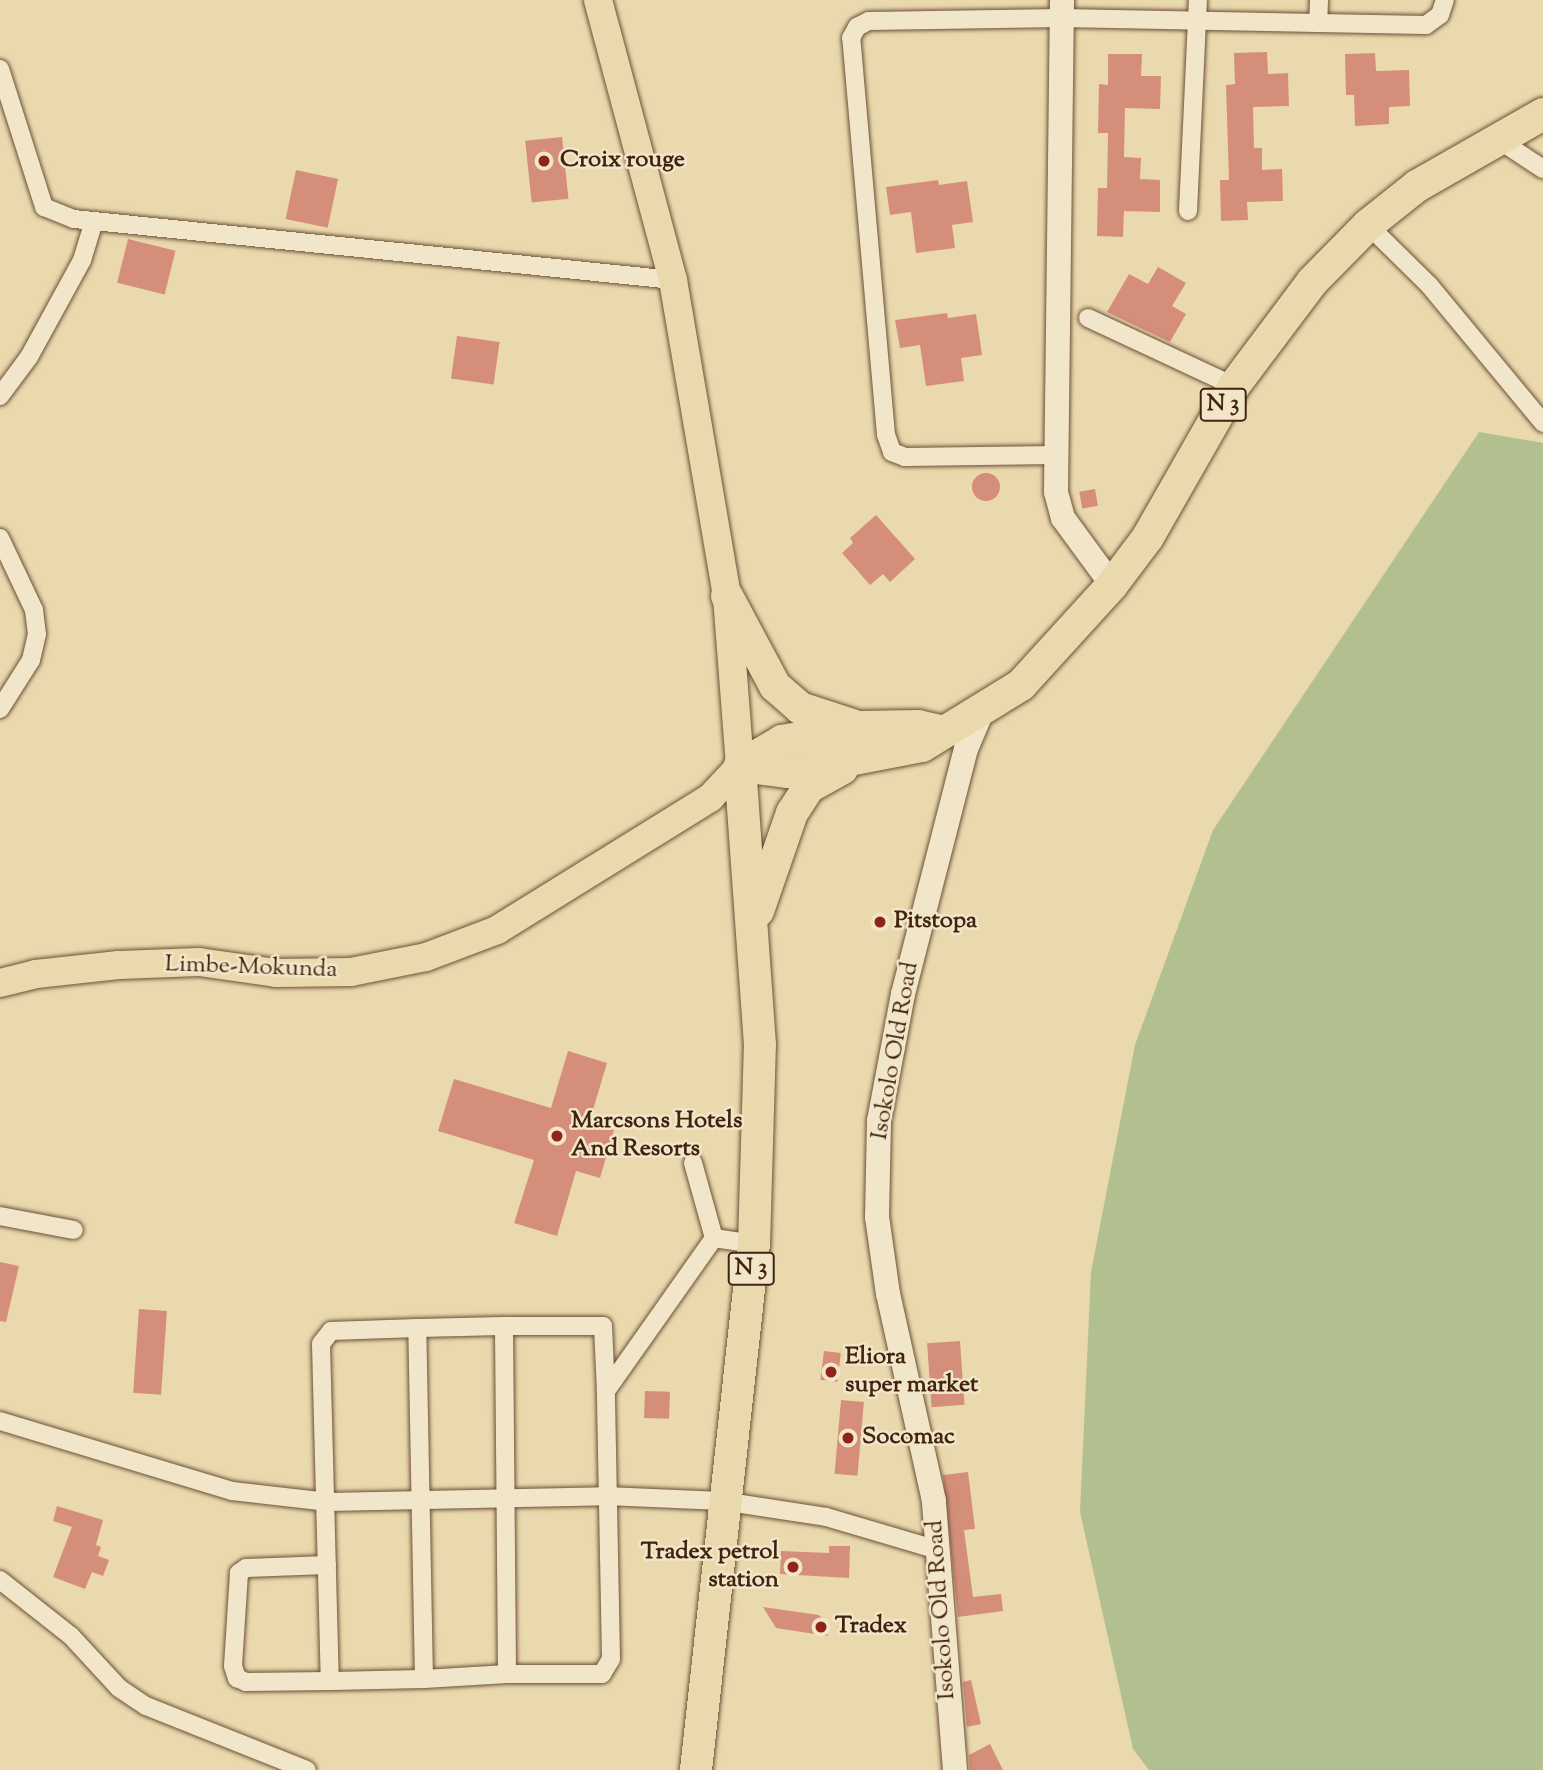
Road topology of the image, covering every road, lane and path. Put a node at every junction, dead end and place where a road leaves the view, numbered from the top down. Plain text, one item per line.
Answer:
1 (598, 0) edge
2 (1198, 0) edge
3 (1319, 0) edge
4 (1445, 0) edge
5 (1062, 9) edge
6 (1198, 22) junction
7 (1318, 23) junction
8 (0, 70) edge
9 (1543, 114) edge
10 (1499, 140) junction
11 (1543, 169) edge
12 (1188, 211) dead end
13 (94, 221) junction
14 (1368, 225) junction
15 (673, 280) junction
16 (1087, 318) dead end
17 (1234, 386) junction
18 (0, 396) edge
19 (1543, 423) edge
20 (1056, 455) junction
21 (0, 538) edge
22 (1112, 585) junction
23 (727, 597) junction
24 (0, 709) edge
25 (981, 713) junction
26 (861, 743) junction
27 (740, 766) junction
28 (754, 923) junction
29 (0, 983) edge
30 (693, 1163) dead end
31 (0, 1216) edge
32 (74, 1230) dead end
33 (714, 1238) junction
34 (754, 1244) junction
35 (504, 1326) junction
36 (417, 1328) junction
37 (606, 1391) junction
38 (0, 1421) edge
39 (606, 1496) junction
40 (503, 1501) junction
41 (722, 1501) junction
42 (328, 1502) junction
43 (418, 1503) junction
44 (938, 1550) junction
45 (327, 1564) junction
46 (0, 1580) edge
47 (507, 1674) junction
48 (424, 1679) junction
49 (330, 1681) junction
50 (306, 1770) edge
51 (696, 1770) edge
52 (955, 1770) edge

1 - 15 main road
2 - 6 street
3 - 7 street
4 - 7 street
5 - 6 street
5 - 20 street
5 - 20 street
6 - 7 street
6 - 12 street
8 - 13 street
9 - 10 highway, N 3
10 - 11 street
10 - 14 highway, N 3
13 - 15 street
13 - 18 street
14 - 17 highway, N 3
14 - 19 street
15 - 23 main road
16 - 17 street
17 - 22 highway, N 3
20 - 22 street
21 - 24 street
22 - 25 highway, N 3
23 - 26 highway
23 - 27 main road
25 - 26 highway, N 3
25 - 44 street, Isokolo Old Road
26 - 27 highway, N 3
26 - 28 highway
27 - 28 highway, N 3
27 - 29 main road, Limbe-Mokunda
28 - 34 highway, N 3
30 - 33 street
31 - 32 street
33 - 34 street
33 - 37 street
34 - 41 highway, N 3
35 - 36 street
35 - 37 street
35 - 40 street
36 - 42 street
36 - 43 street
37 - 39 street
38 - 42 street
39 - 40 street
39 - 41 street
39 - 47 street
40 - 43 street
40 - 47 street
41 - 44 street
41 - 51 highway, N 3
42 - 43 street
42 - 45 street
43 - 48 street
44 - 52 street, Isokolo Old Road
45 - 49 street
45 - 49 street
46 - 50 street
47 - 48 street
48 - 49 street

